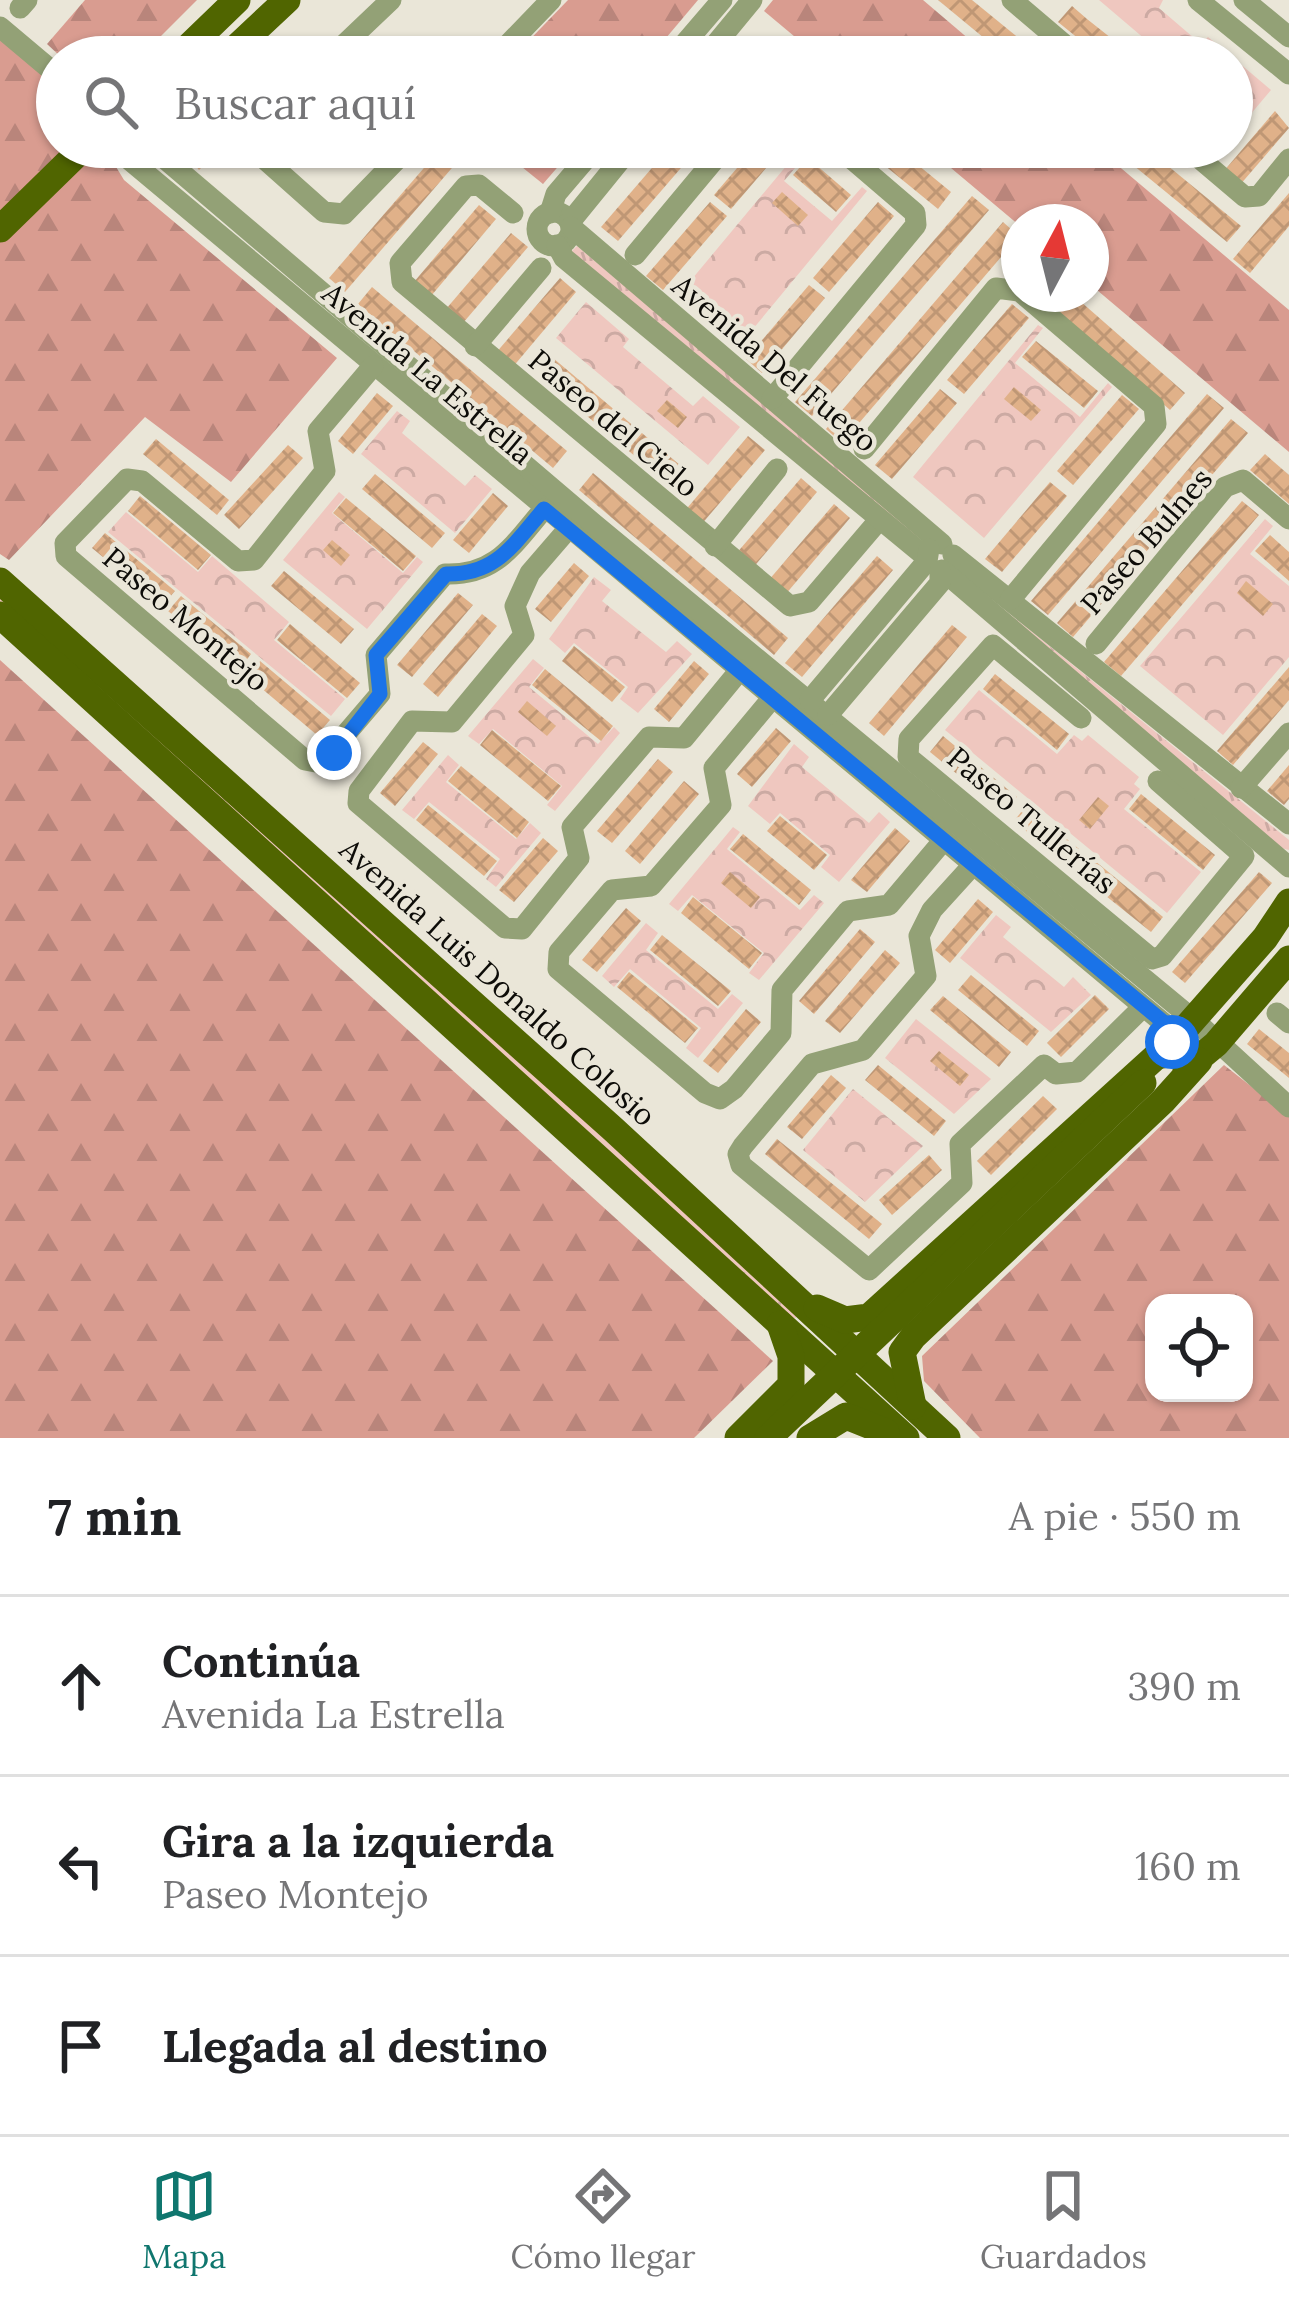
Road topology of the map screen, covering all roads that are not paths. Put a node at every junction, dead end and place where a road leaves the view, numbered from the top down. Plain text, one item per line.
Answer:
1 (236, 0) edge
2 (286, 0) edge
3 (391, 0) edge
4 (551, 0) edge
5 (722, 0) edge
6 (752, 0) edge
7 (1012, 0) edge
8 (1198, 0) edge
9 (1244, 0) edge
10 (1274, 7) edge
11 (0, 27) edge
12 (199, 36) edge
13 (248, 36) edge
14 (353, 36) edge
15 (516, 36) edge
16 (691, 36) edge
17 (722, 36) edge
18 (1054, 36) edge
19 (1242, 36) edge
20 (1289, 37) edge
21 (1253, 45) edge
22 (36, 58) edge
23 (1289, 74) edge
24 (1289, 159) edge
25 (63, 168) edge
26 (138, 168) edge
27 (174, 168) edge
28 (275, 168) edge
29 (389, 168) edge
30 (578, 168) edge
31 (613, 168) edge
32 (707, 168) edge
33 (862, 168) edge
34 (1211, 168) edge
35 (513, 214) dead end
36 (562, 227) junction
37 (0, 230) edge
38 (634, 255) dead end
39 (541, 268) dead end
40 (1001, 289) edge
41 (1044, 312) edge
42 (475, 346) junction
43 (368, 372) junction
44 (776, 394) junction
45 (458, 424) junction
46 (488, 449) junction
47 (864, 449) dead end
48 (777, 469) dead end
49 (538, 516) junction
50 (1289, 519) edge
51 (875, 525) junction
52 (562, 535) junction
53 (715, 546) junction
54 (938, 560) junction
55 (0, 580) edge
56 (661, 591) junction
57 (1014, 595) junction
58 (0, 615) edge
59 (1096, 644) dead end
60 (735, 676) junction
61 (809, 700) junction
62 (767, 704) junction
63 (827, 715) junction
64 (1081, 718) dead end
65 (1289, 733) edge
66 (838, 738) junction
67 (1158, 781) dead end
68 (1244, 784) junction
69 (1289, 824) edge
70 (939, 846) junction
71 (1250, 849) junction
72 (1289, 867) edge
73 (968, 870) junction
74 (1289, 902) edge
75 (1289, 958) edge
76 (1137, 1014) junction
77 (1182, 1032) junction
78 (1206, 1054) junction
79 (1147, 1087) junction
80 (1289, 1107) edge
81 (786, 1308) junction
82 (913, 1406) junction
83 (738, 1438) edge
84 (768, 1438) edge
85 (783, 1438) edge
86 (811, 1438) edge
87 (896, 1438) edge
88 (906, 1438) edge
89 (946, 1438) edge

1 - 12 main road
2 - 13 main road
3 - 14 street
4 - 15 street
5 - 16 street
6 - 17 street
7 - 18 street
8 - 19 street
9 - 10 street
10 - 20 street
11 - 22 street
21 - 23 street
24 - 34 street
25 - 37 main road
26 - 43 street, Avenida La Estrella
27 - 45 street, Avenida La Estrella
28 - 29 street
30 - 36 street
31 - 36 street
32 - 38 street
33 - 44 street
35 - 42 street, Paseo del Cielo
36 - 44 street, Avenida Del Fuego
36 - 51 street, Avenida Del Fuego
39 - 42 street
40 - 47 street
41 - 57 street
42 - 53 street, Paseo del Cielo
43 - 45 street, Avenida La Estrella
43 - 49 street, Paseo Montejo
44 - 54 street, Avenida Del Fuego
45 - 46 street, Avenida La Estrella
46 - 49 street, Avenida La Estrella
46 - 56 street, Avenida La Estrella
48 - 53 street
49 - 52 street, Avenida La Estrella
50 - 59 street, Paseo Bulnes
51 - 53 street, Paseo del Cielo
51 - 54 street, Avenida Del Fuego
52 - 56 street, Avenida La Estrella
52 - 60 street
54 - 57 street, Avenida Del Fuego
54 - 61 street
54 - 63 street
54 - 71 street, Avenida Del Fuego
55 - 81 main road, Avenida Luis Donaldo Colosio
56 - 60 street, Avenida La Estrella
56 - 61 street, Avenida La Estrella
57 - 68 street, Avenida Del Fuego
58 - 81 main road, Avenida Luis Donaldo Colosio
60 - 62 street, Avenida La Estrella
61 - 63 street, Avenida La Estrella
62 - 66 street, Avenida La Estrella
62 - 70 street
63 - 66 street, Avenida La Estrella
64 - 71 street, Paseo Tullerías
65 - 68 street
66 - 70 street, Avenida La Estrella
66 - 77 street, Avenida La Estrella
67 - 71 street
68 - 69 street, Avenida Del Fuego
70 - 73 street, Avenida La Estrella
71 - 72 street, Avenida Del Fuego
73 - 76 street, Avenida La Estrella
73 - 76 street
74 - 77 main road
75 - 78 main road
76 - 77 street, Avenida La Estrella
77 - 78 street
77 - 79 main road
77 - 81 main road
78 - 79 main road
78 - 80 street
78 - 82 main road
79 - 84 main road, bridge
79 - 85 main road
81 - 82 main road, Avenida Luis Donaldo Colosio
81 - 83 main road
81 - 88 main road, Avenida Luis Donaldo Colosio
82 - 89 main road, Avenida Luis Donaldo Colosio
86 - 87 main road

